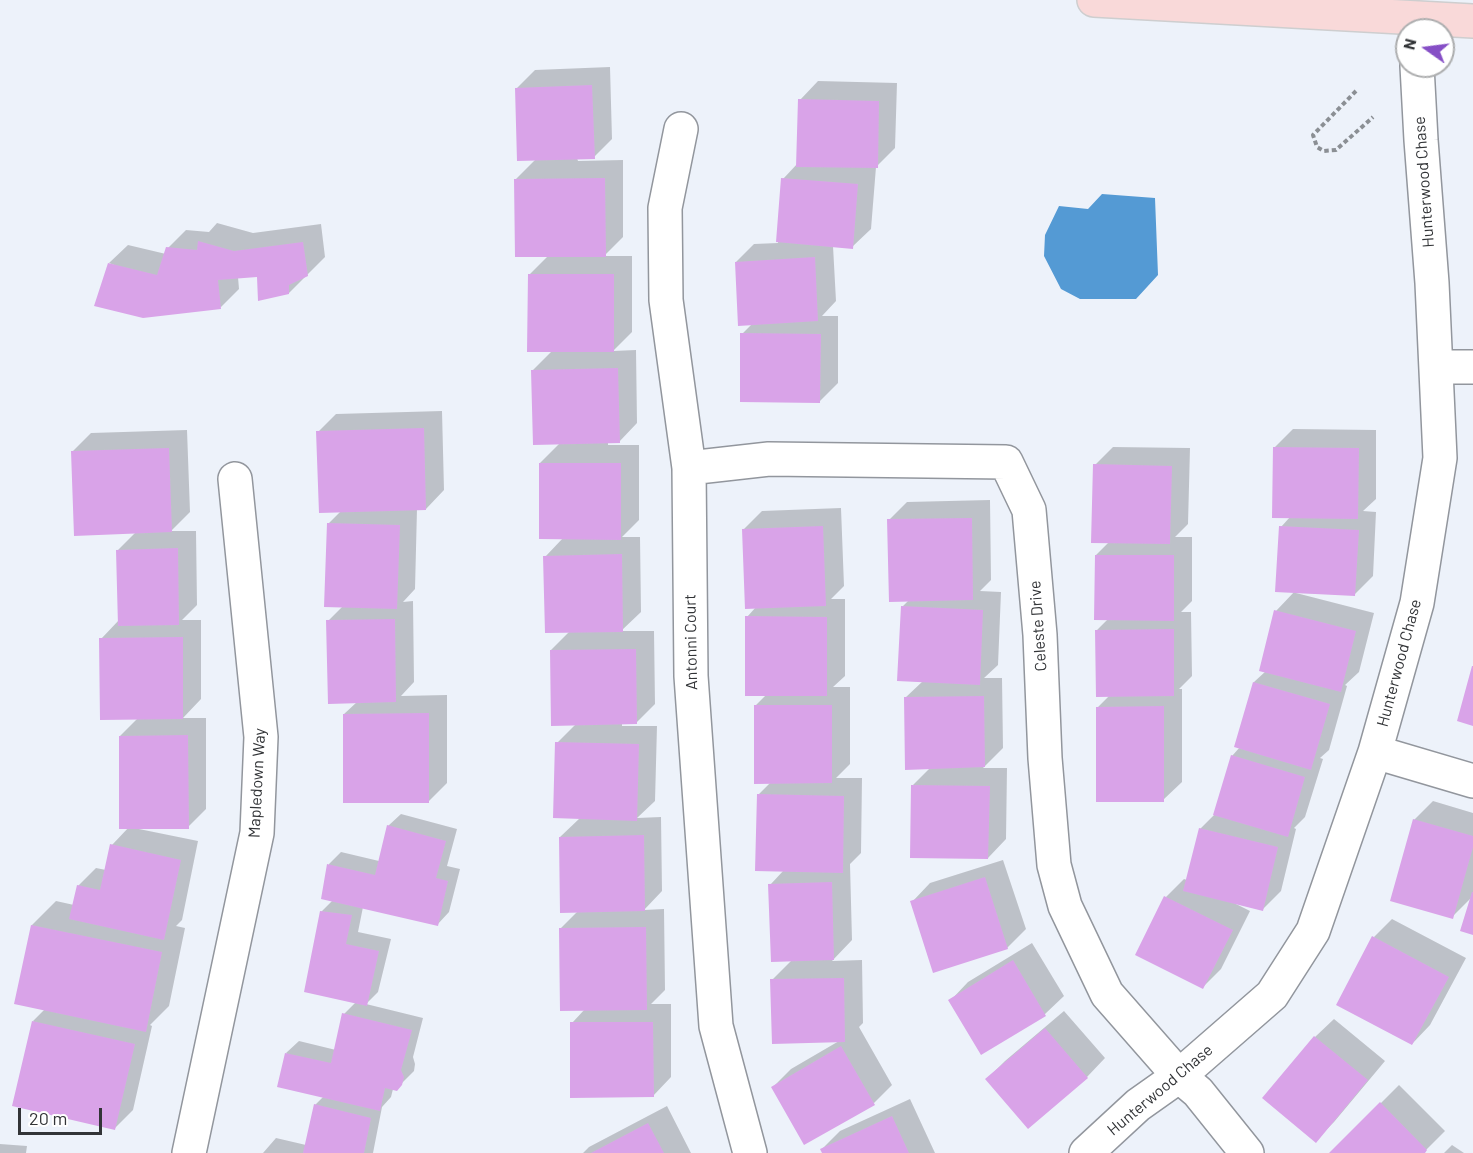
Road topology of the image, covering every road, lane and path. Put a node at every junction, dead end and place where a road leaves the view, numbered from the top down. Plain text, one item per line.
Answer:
1 (1094, 0) edge
2 (1416, 16) edge
3 (1473, 21) edge
4 (1418, 78) edge
5 (1356, 91) dead end
6 (1373, 117) dead end
7 (681, 129) dead end
8 (1436, 367) junction
9 (1473, 367) edge
10 (689, 468) junction
11 (235, 479) dead end
12 (1375, 752) junction
13 (1473, 781) edge
14 (1179, 1076) junction
15 (189, 1153) edge
16 (750, 1153) edge
17 (1086, 1153) edge
18 (1246, 1153) edge

1 - 2 main road
2 - 3 main road
4 - 8 street, Hunterwood Chase
5 - 6 path
7 - 10 street, Antonni Court
8 - 9 street
8 - 12 street, Hunterwood Chase
10 - 14 street, Celeste Drive
10 - 16 street, Antonni Court
11 - 15 street, Mapledown Way
12 - 13 street
12 - 14 street, Hunterwood Chase
14 - 17 street, Hunterwood Chase
14 - 18 street

